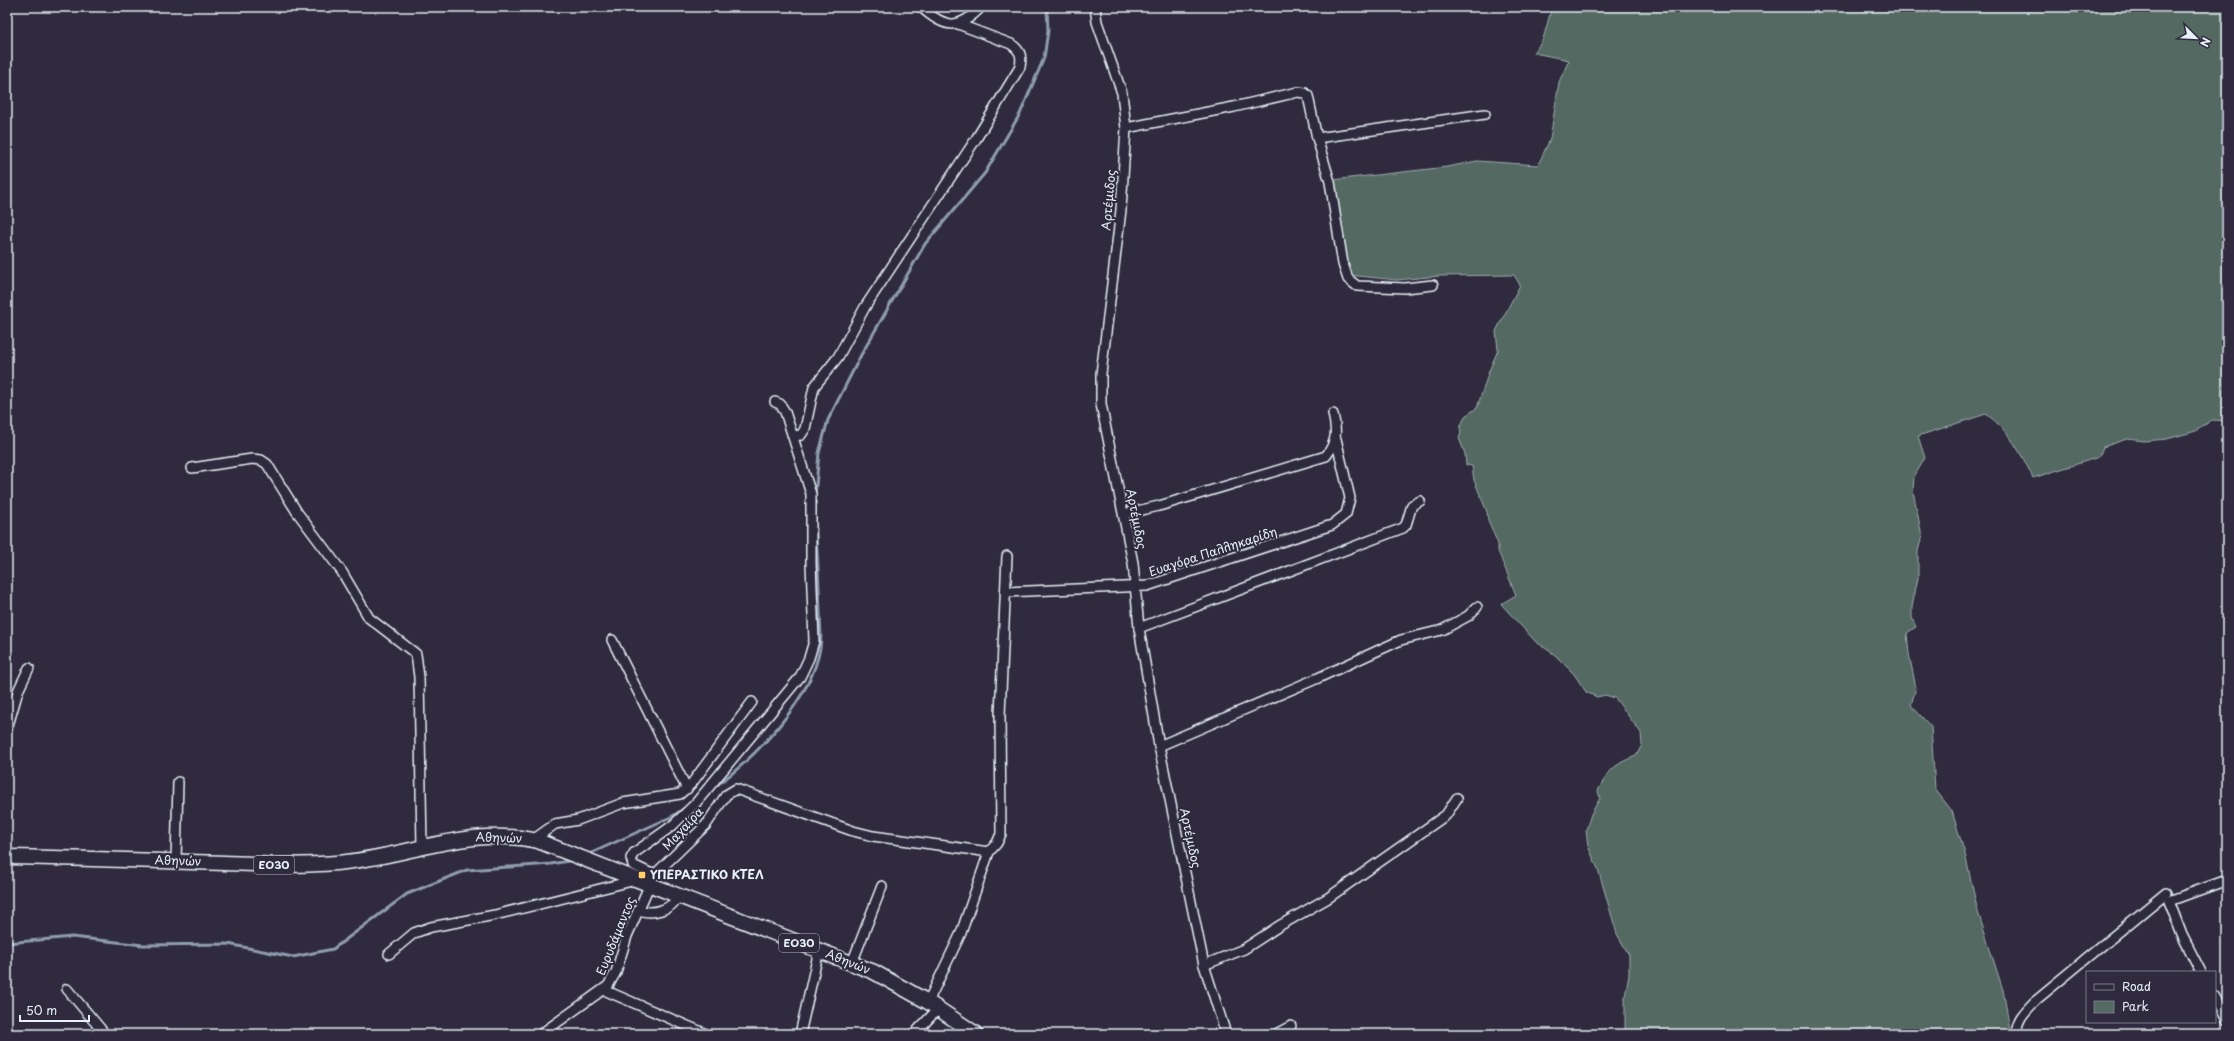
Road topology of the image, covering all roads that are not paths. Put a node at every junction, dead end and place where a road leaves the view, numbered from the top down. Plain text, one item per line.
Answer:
1 (921, 7) edge
2 (981, 7) edge
3 (1095, 8) edge
4 (958, 24) junction
5 (1485, 114) dead end
6 (1126, 128) junction
7 (1317, 138) junction
8 (1433, 286) dead end
9 (775, 402) dead end
10 (1333, 414) dead end
11 (793, 436) junction
12 (1336, 439) junction
13 (192, 468) dead end
14 (1420, 501) dead end
15 (1124, 514) junction
16 (1007, 556) dead end
17 (1136, 588) junction
18 (1005, 592) junction
19 (1477, 607) dead end
20 (1139, 628) junction
21 (612, 640) dead end
22 (29, 668) dead end
23 (752, 702) dead end
24 (7, 729) edge
25 (1159, 746) junction
26 (178, 782) dead end
27 (687, 789) junction
28 (1457, 798) dead end
29 (536, 841) junction
30 (422, 847) junction
31 (989, 852) junction
32 (7, 857) edge
33 (176, 861) junction
34 (2227, 880) edge
35 (646, 881) junction
36 (882, 886) dead end
37 (678, 897) junction
38 (2168, 897) junction
39 (639, 910) junction
40 (819, 950) junction
41 (389, 954) dead end
42 (852, 963) junction
43 (1204, 965) junction
44 (2200, 971) edge
45 (67, 989) dead end
46 (604, 990) junction
47 (2216, 1000) edge
48 (933, 1005) junction
49 (2227, 1020) edge
50 (1291, 1026) dead end
51 (105, 1034) edge
52 (541, 1034) edge
53 (706, 1034) edge
54 (800, 1034) edge
55 (914, 1034) edge
56 (976, 1034) edge
57 (1226, 1034) edge
58 (1276, 1034) edge
59 (2017, 1034) edge

1 - 4 street
2 - 4 street
3 - 6 street, Αρτέμιδος
4 - 11 street
5 - 7 street
6 - 7 street
6 - 15 street, Αρτέμιδος
7 - 8 street
9 - 11 street
10 - 12 street
11 - 35 street
12 - 15 street
12 - 17 street, Ευαγόρα Παλληκαρίδη
13 - 30 street
14 - 20 street
15 - 17 street, Αρτέμιδος
16 - 18 street
17 - 18 street, Ευαγόρα Παλληκαρίδη
17 - 20 street, Αρτέμιδος
18 - 31 street
19 - 25 street
20 - 25 street, Αρτέμιδος
21 - 27 street
22 - 24 street
23 - 27 street
25 - 43 street, Αρτέμιδος
26 - 33 street
27 - 29 street
28 - 43 street
29 - 30 main road, Αθηνών / ΕΟ30
29 - 35 main road, Αθηνών / ΕΟ30
30 - 33 main road, Αθηνών / ΕΟ30
31 - 35 street, Μαχαίρα
31 - 48 street
32 - 33 main road, Αθηνών / ΕΟ30
34 - 38 street
35 - 37 main road, Αθηνών / ΕΟ30
35 - 39 street, Ευρυδάμαντος
35 - 41 street
36 - 42 street
37 - 39 street
37 - 40 main road, Αθηνών / ΕΟ30
38 - 44 street
38 - 59 street
39 - 46 street, Ευρυδάμαντος
40 - 42 main road, Αθηνών / ΕΟ30
40 - 54 street
42 - 48 main road, Αθηνών / ΕΟ30
43 - 57 street, Αρτέμιδος
45 - 51 street
46 - 52 street, Ευρυδάμαντος
46 - 53 street
47 - 49 street
48 - 55 street
48 - 56 main road, Αθηνών / ΕΟ30
50 - 58 street

